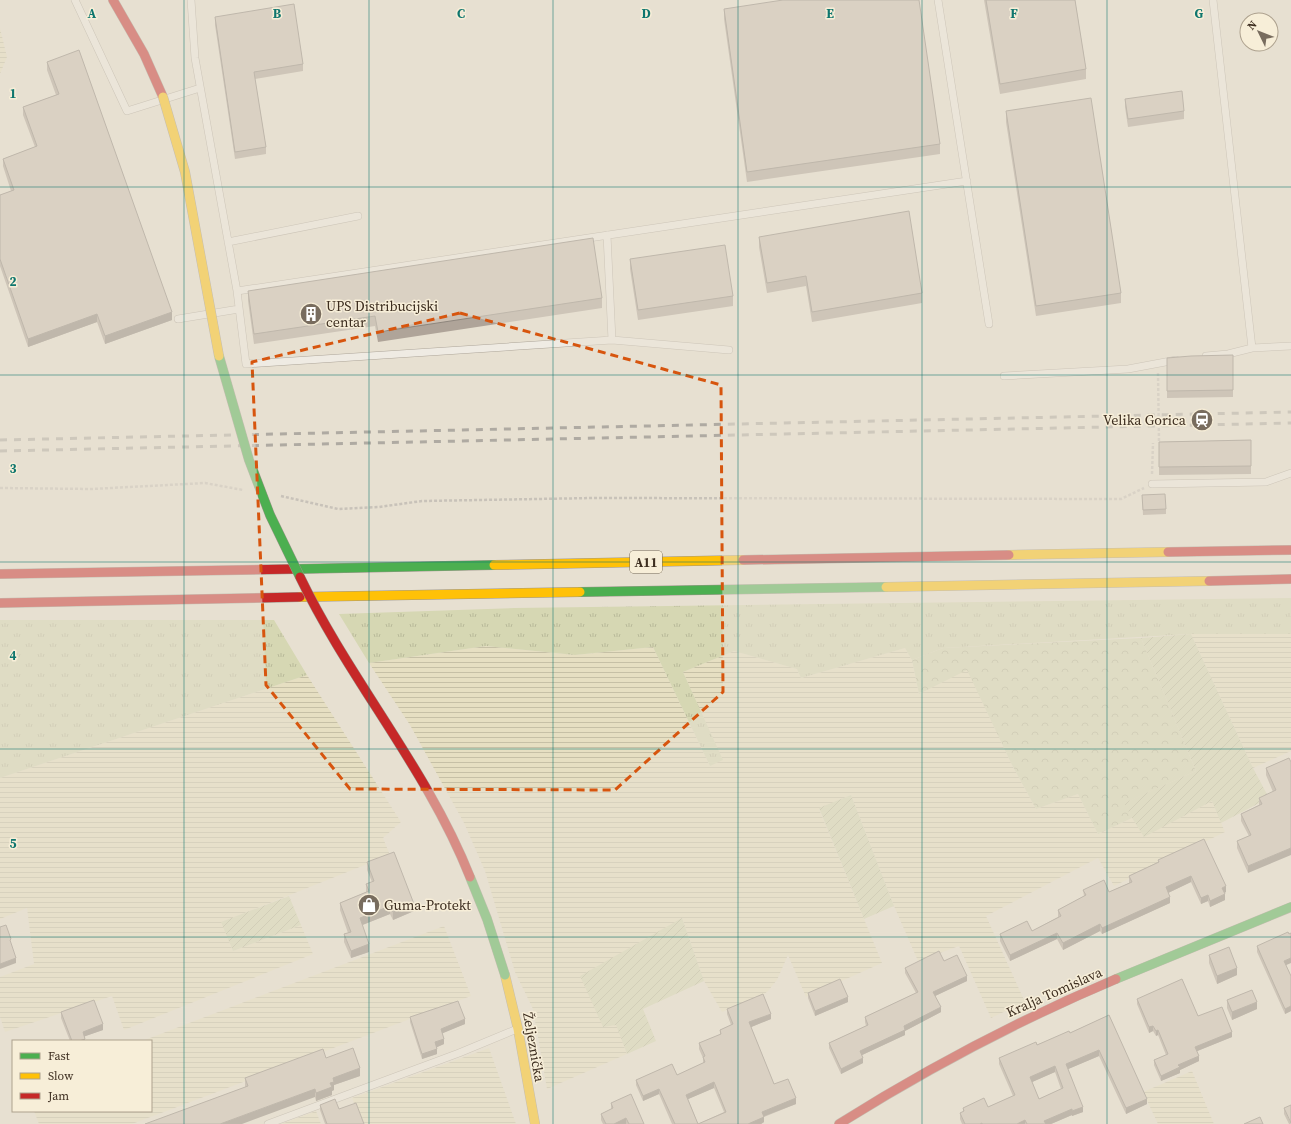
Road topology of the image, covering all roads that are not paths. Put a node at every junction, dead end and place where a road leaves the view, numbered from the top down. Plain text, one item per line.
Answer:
1 (75, 0) edge
2 (113, 0) edge
3 (191, 0) edge
4 (938, 0) edge
5 (1213, 0) edge
6 (200, 88) junction
7 (966, 181) junction
8 (358, 216) dead end
9 (607, 235) junction
10 (228, 242) junction
11 (237, 291) junction
12 (239, 309) junction
13 (178, 319) dead end
14 (989, 324) dead end
15 (612, 340) junction
16 (1291, 346) edge
17 (1252, 348) junction
18 (729, 350) dead end
19 (1197, 358) edge
20 (1181, 359) edge
21 (1004, 376) dead end
22 (1291, 473) edge
23 (1152, 484) road end
24 (1291, 550) edge
25 (0, 574) edge
26 (1291, 579) edge
27 (0, 603) edge
28 (1291, 907) edge
29 (518, 1029) junction
30 (268, 1124) edge
31 (535, 1124) edge
32 (839, 1124) edge

1 - 6 lane
2 - 29 main road, Željeznička, bridge
3 - 6 lane
4 - 7 lane
5 - 17 lane
6 - 10 lane
7 - 9 lane
7 - 14 lane
8 - 10 lane
9 - 11 lane
9 - 15 lane
10 - 11 lane
11 - 12 lane
12 - 13 lane
12 - 15 lane
15 - 18 lane
16 - 17 lane
17 - 19 lane
20 - 21 lane
22 - 23 lane
24 - 25 main road, A11
26 - 27 main road, A11
28 - 32 main road, Kralja Tomislava
29 - 30 lane
29 - 31 main road, Željeznička

